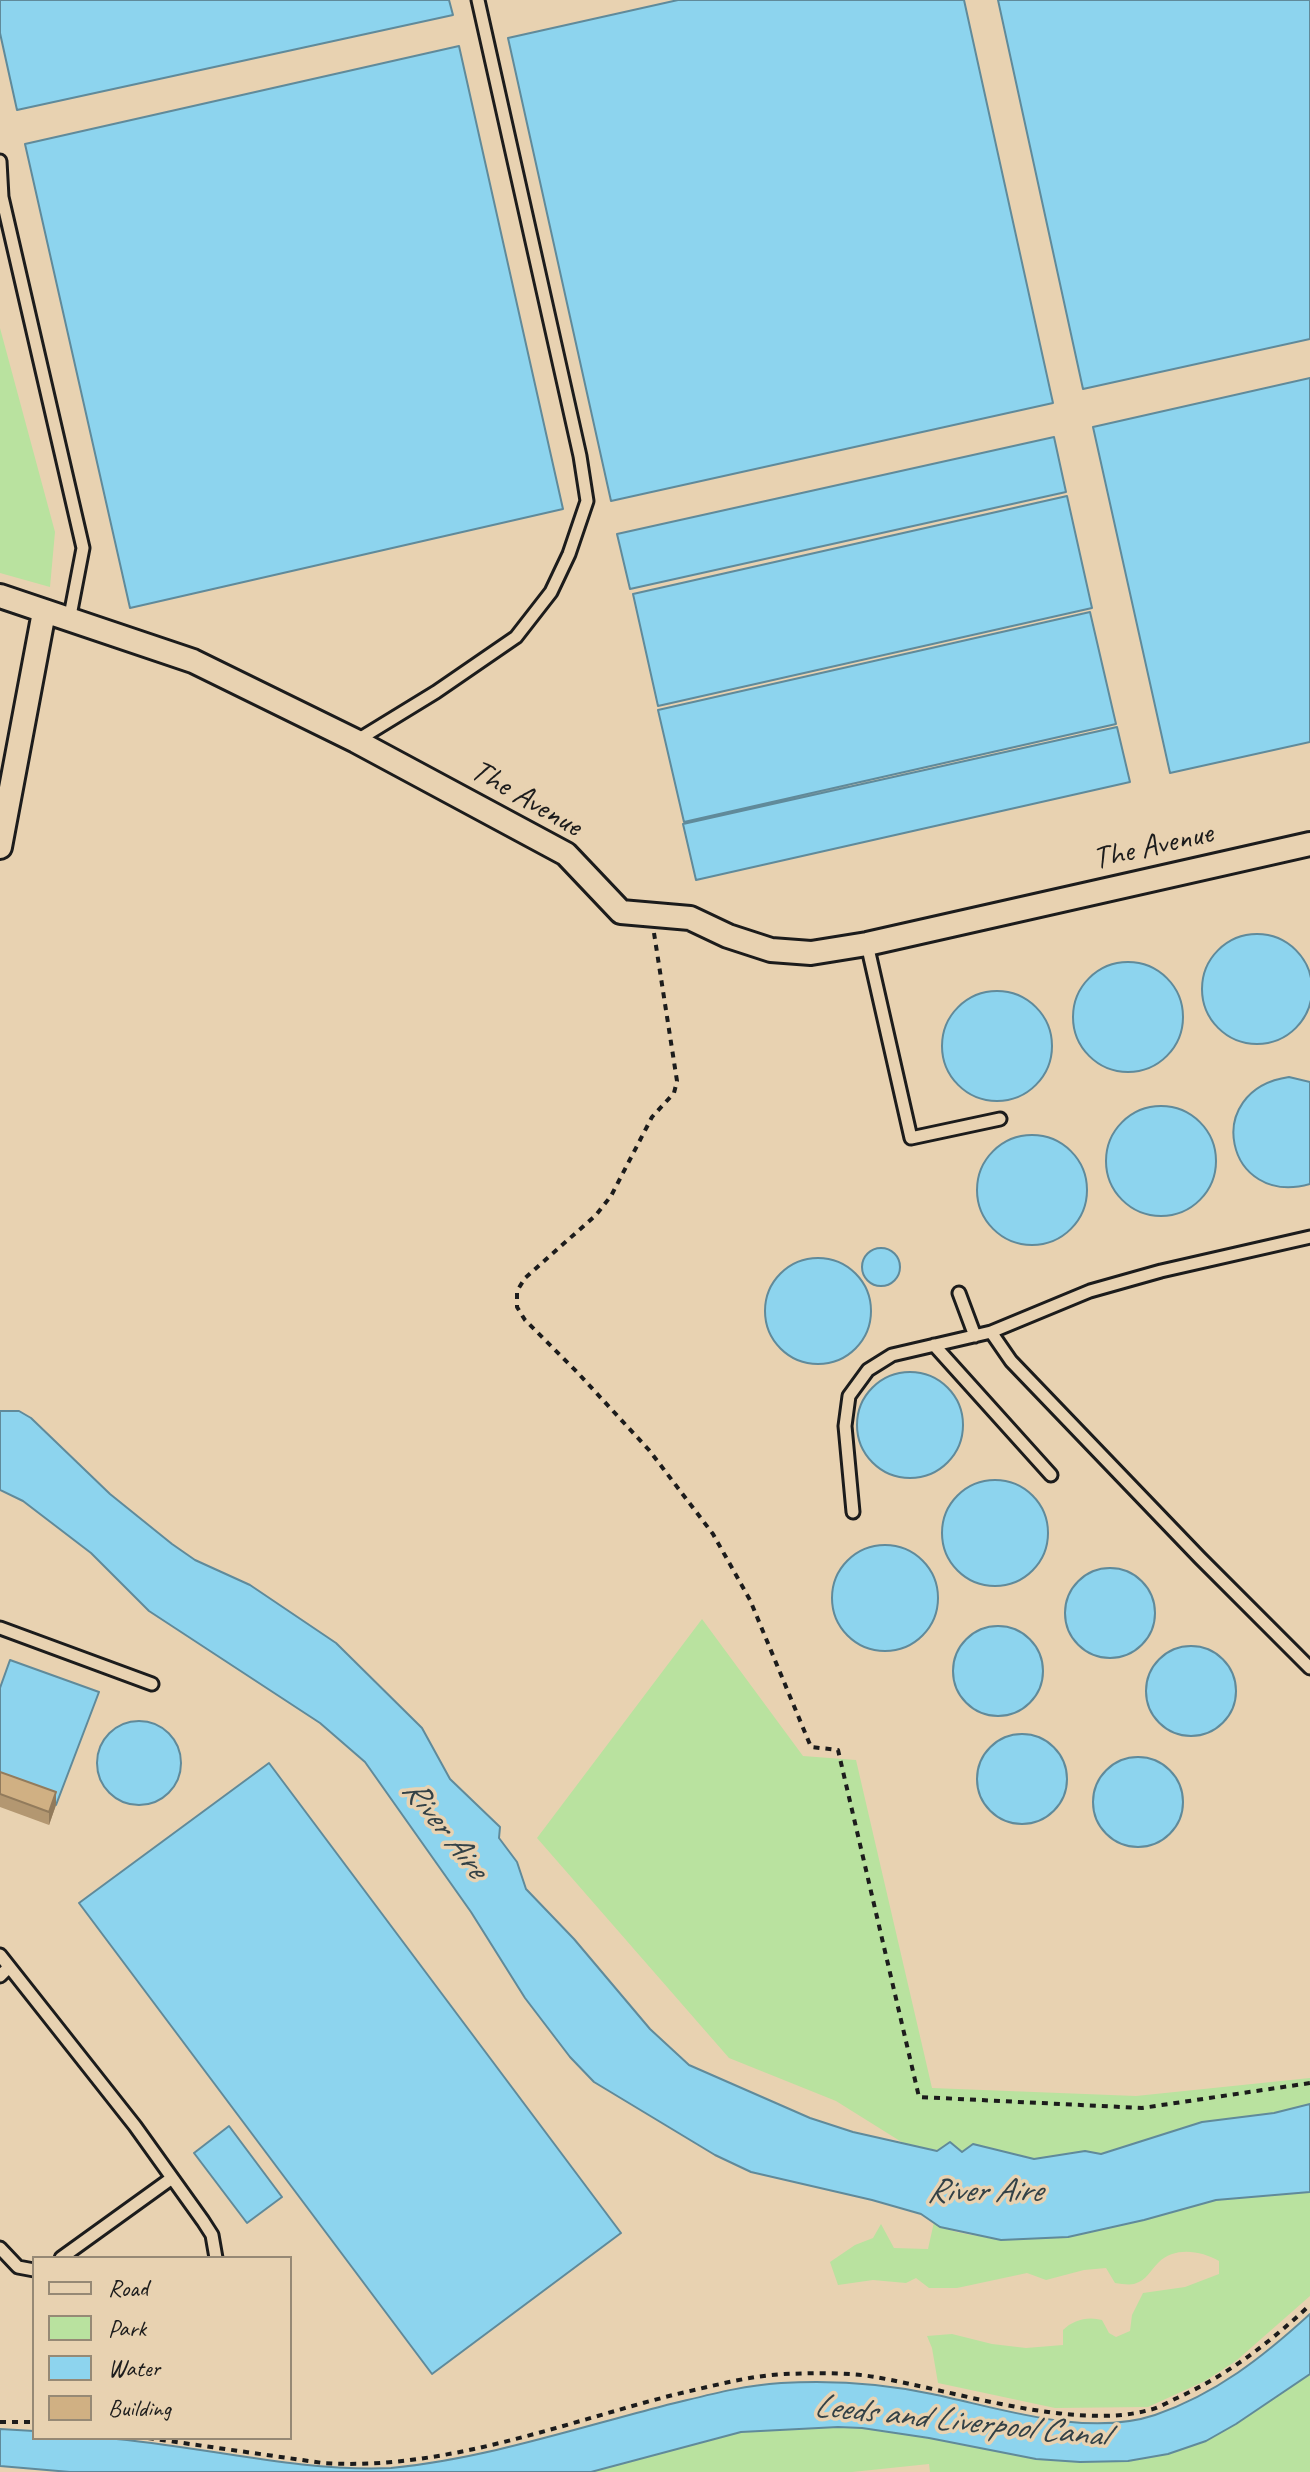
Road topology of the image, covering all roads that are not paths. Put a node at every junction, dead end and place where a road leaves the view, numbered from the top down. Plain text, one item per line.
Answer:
1 (478, 0) edge
2 (0, 161) edge
3 (0, 596) edge
4 (44, 612) junction
5 (69, 621) junction
6 (356, 741) junction
7 (1310, 844) edge
8 (0, 847) edge
9 (867, 944) junction
10 (1000, 1119) dead end
11 (1310, 1237) edge
12 (959, 1293) dead end
13 (991, 1332) junction
14 (975, 1336) junction
15 (934, 1345) junction
16 (1051, 1475) dead end
17 (853, 1512) dead end
18 (0, 1628) edge
19 (1310, 1668) edge
20 (152, 1684) dead end
21 (0, 1955) edge
22 (9, 1967) junction
23 (0, 1976) edge
24 (172, 2178) junction
25 (0, 2248) edge
26 (64, 2256) edge
27 (216, 2256) edge
28 (32, 2270) edge

1 - 6 lane
2 - 5 lane
3 - 4 street, The Avenue
4 - 5 street, The Avenue
4 - 8 street
5 - 6 street, The Avenue
6 - 9 street, The Avenue
7 - 9 street, The Avenue
9 - 10 lane
11 - 13 lane
12 - 14 lane
13 - 14 lane
13 - 19 lane
14 - 15 lane
15 - 16 lane
15 - 17 lane
18 - 20 lane
21 - 22 lane
22 - 23 lane
22 - 24 lane
24 - 26 lane
24 - 27 lane
25 - 28 lane

